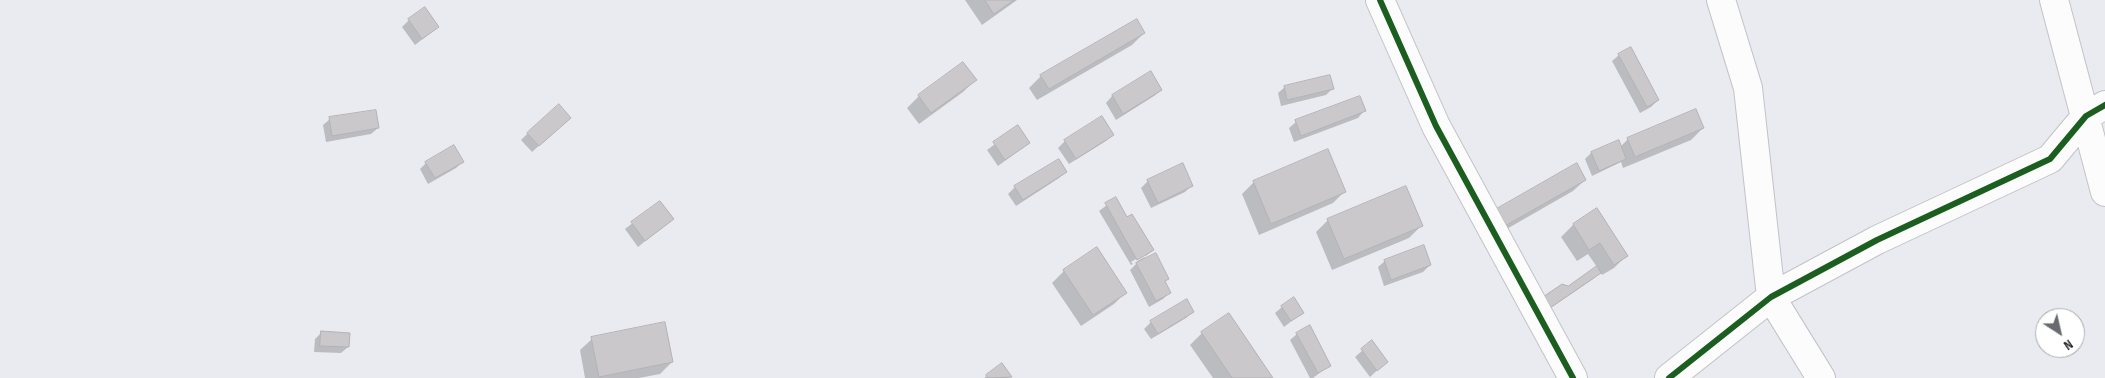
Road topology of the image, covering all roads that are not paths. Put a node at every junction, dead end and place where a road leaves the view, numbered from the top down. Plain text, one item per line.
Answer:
1 (1380, 0) edge
2 (1721, 0) edge
3 (2054, 0) edge
4 (2095, 111) edge
5 (2105, 192) edge
6 (1771, 297) junction
7 (1573, 378) edge
8 (1669, 378) edge
9 (1821, 378) edge

1 - 7 street
2 - 6 street
3 - 4 street
4 - 5 street
4 - 6 street
6 - 8 street
6 - 9 street

